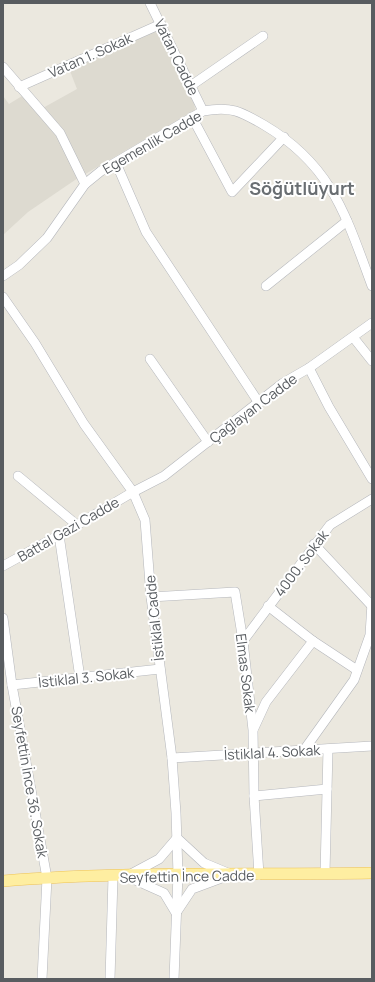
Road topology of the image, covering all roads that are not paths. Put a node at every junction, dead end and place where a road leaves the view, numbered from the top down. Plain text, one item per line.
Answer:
1 (150, 3) edge
2 (161, 24) junction
3 (263, 36) dead end
4 (3, 67) edge
5 (192, 85) junction
6 (19, 87) junction
7 (203, 111) junction
8 (192, 118) junction
9 (284, 137) junction
10 (116, 163) junction
11 (85, 184) junction
12 (347, 222) junction
13 (3, 276) edge
14 (266, 286) dead end
15 (372, 286) edge
16 (3, 297) edge
17 (372, 323) edge
18 (353, 337) junction
19 (150, 359) dead end
20 (372, 361) edge
21 (309, 368) junction
22 (258, 403) junction
23 (208, 442) junction
24 (18, 476) dead end
25 (372, 479) edge
26 (133, 492) junction
27 (372, 499) edge
28 (77, 526) junction
29 (59, 536) junction
30 (314, 544) junction
31 (3, 566) edge
32 (152, 597) junction
33 (372, 605) edge
34 (268, 606) junction
35 (3, 618) edge
36 (243, 641) junction
37 (313, 641) junction
38 (160, 669) junction
39 (357, 670) junction
40 (80, 678) junction
41 (12, 686) junction
42 (253, 730) junction
43 (372, 746) edge
44 (328, 749) junction
45 (304, 750) junction
46 (254, 754) junction
47 (172, 758) junction
48 (327, 789) junction
49 (254, 796) junction
50 (177, 838) junction
51 (372, 873) edge
52 (178, 874) junction
53 (325, 874) junction
54 (232, 875) junction
55 (260, 875) junction
56 (126, 876) junction
57 (113, 877) junction
58 (47, 878) junction
59 (3, 881) edge
60 (176, 913) junction
61 (42, 979) edge
62 (110, 979) edge
63 (174, 979) edge

1 - 2 street, Vatan Cadde
2 - 5 street, Vatan Cadde
2 - 6 street, Vatan 1. Sokak
3 - 5 street
4 - 6 street
5 - 7 street, Vatan Cadde
6 - 11 street
7 - 8 street, Egemenlik Cadde
7 - 9 street, Egemenlik Cadde
8 - 9 street
8 - 10 street, Egemenlik Cadde
9 - 12 street, Egemenlik Cadde
10 - 11 street, Egemenlik Cadde
10 - 22 street
11 - 13 street, Egemenlik Cadde
12 - 14 street
12 - 15 street, Egemenlik Cadde
16 - 26 street, İstiklal Cadde
17 - 18 street, Çağlayan Cadde
18 - 20 street
18 - 21 street, Çağlayan Cadde
19 - 23 street
21 - 22 street, Çağlayan Cadde
21 - 25 street
22 - 23 street, Çağlayan Cadde
23 - 26 street, Çağlayan Cadde
24 - 28 street
26 - 28 street, Battal Gazi Cadde
26 - 32 street, İstiklal Cadde
27 - 30 street, 4000. Sokak
28 - 29 street, Battal Gazi Cadde
29 - 31 street, Battal Gazi Cadde
29 - 40 street
30 - 33 street
30 - 34 street, 4000. Sokak
32 - 36 street, Elmas Sokak
32 - 38 street, İstiklal Cadde
33 - 39 street
34 - 36 street, 4000. Sokak
34 - 37 street
35 - 41 street, Seyfettin İnce 36. Sokak
36 - 42 street, Elmas Sokak
37 - 39 street
37 - 42 street
38 - 40 street, İstiklal 3. Sokak
38 - 47 street, İstiklal Cadde
39 - 45 street
40 - 41 street, İstiklal 3. Sokak
41 - 58 street, Seyfettin İnce 36. Sokak
42 - 46 street, Elmas Sokak
43 - 44 street, İstiklal 4. Sokak
44 - 45 street, İstiklal 4. Sokak
44 - 48 street
45 - 46 street, İstiklal 4. Sokak
46 - 47 street, İstiklal 4. Sokak
46 - 49 street, Elmas Sokak
47 - 50 street, İstiklal Cadde
48 - 49 street
48 - 53 street
49 - 55 street, Elmas Sokak
50 - 52 street, İstiklal Cadde
50 - 54 street
50 - 56 street
51 - 53 main road, Seyfettin İnce Cadde
52 - 54 main road, Seyfettin İnce Cadde
52 - 56 main road, Seyfettin İnce Cadde
52 - 60 street, İstiklal Cadde
53 - 55 main road, Seyfettin İnce Cadde
54 - 55 main road, Seyfettin İnce Cadde
54 - 60 street
56 - 57 main road, Seyfettin İnce Cadde
56 - 60 street
57 - 58 main road, Seyfettin İnce Cadde
57 - 62 street
58 - 59 main road, Seyfettin İnce Cadde
58 - 61 street, Seyfettin İnce 36. Sokak
60 - 63 street, İstiklal Cadde

